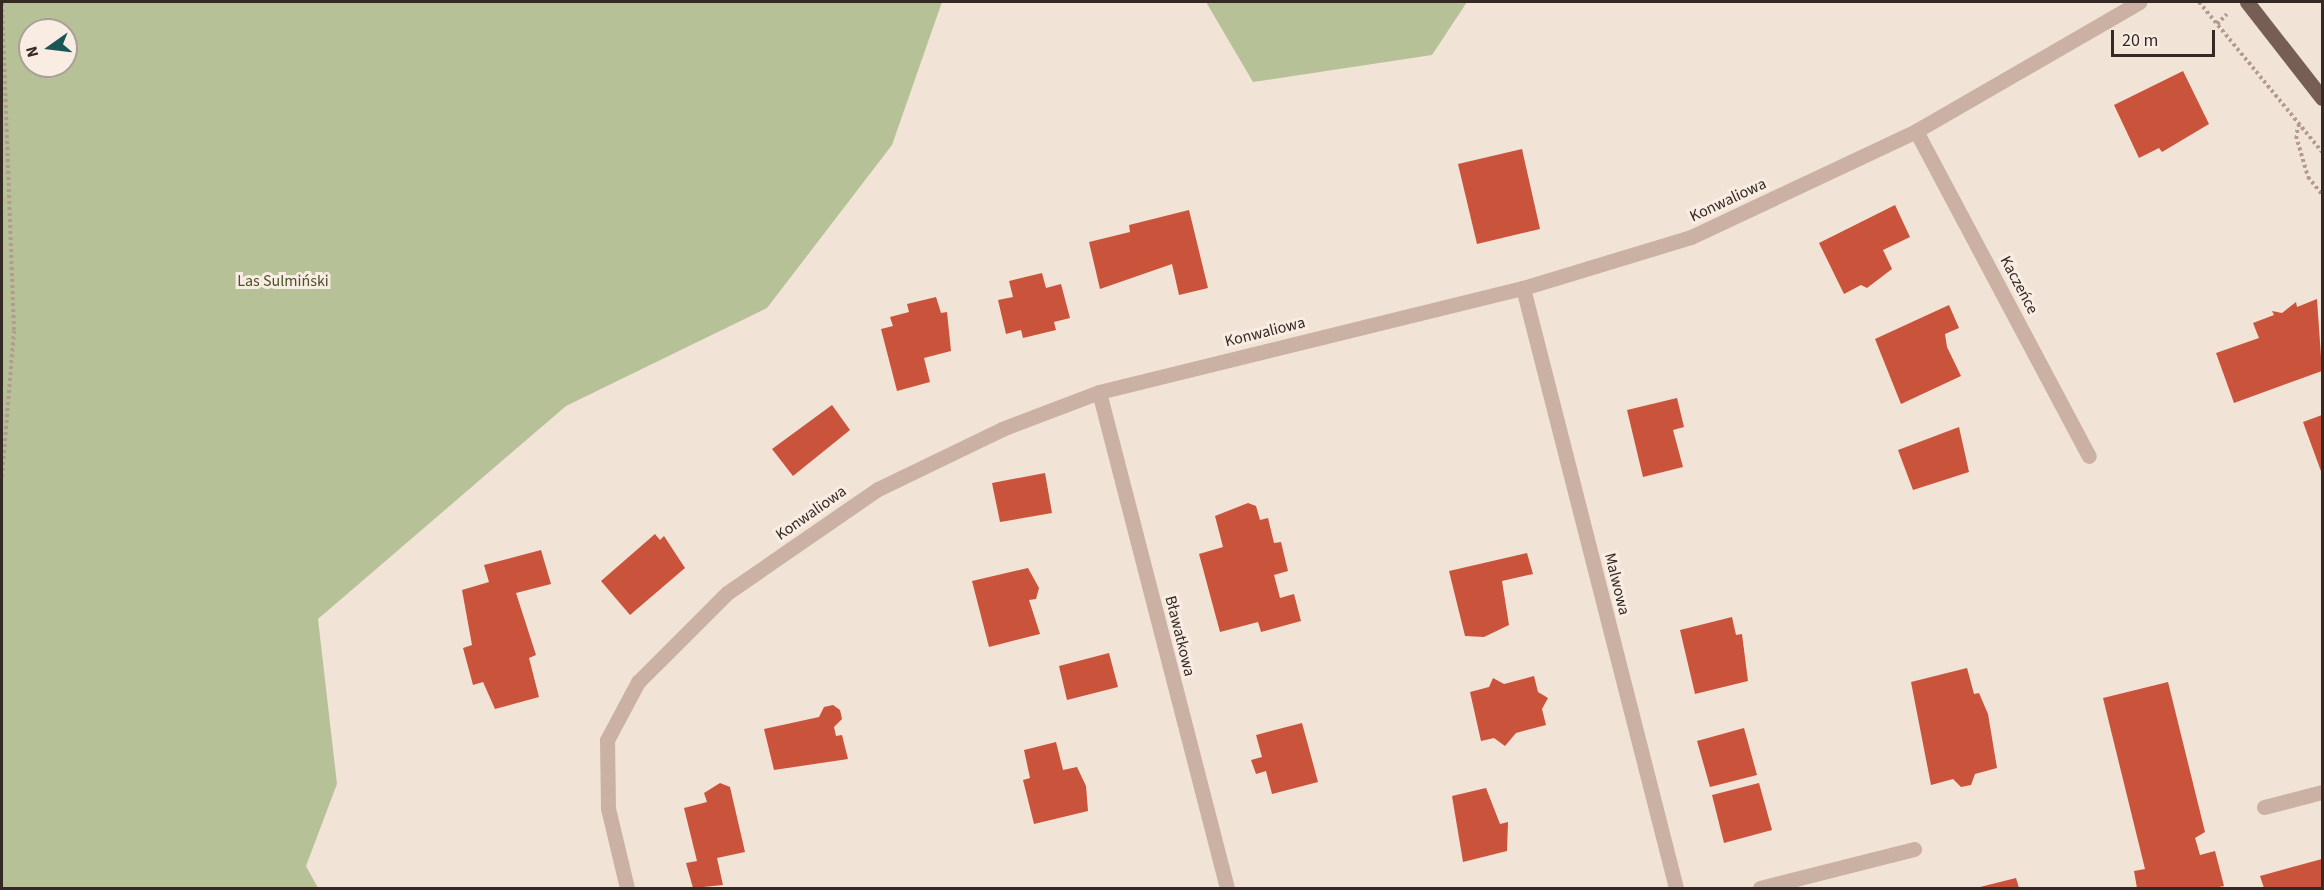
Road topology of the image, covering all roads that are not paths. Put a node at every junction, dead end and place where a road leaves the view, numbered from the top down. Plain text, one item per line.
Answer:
1 (2139, 2) edge
2 (2247, 2) edge
3 (2322, 98) edge
4 (1916, 131) junction
5 (1523, 288) junction
6 (1099, 392) junction
7 (2089, 456) dead end
8 (2322, 792) edge
9 (2264, 807) dead end
10 (1914, 849) dead end
11 (627, 888) edge
12 (1227, 888) edge
13 (1676, 888) edge
14 (1760, 888) edge

1 - 4 street, Konwaliowa
2 - 3 main road
4 - 5 street, Konwaliowa
4 - 7 street, Kaczeńce
5 - 6 street, Konwaliowa
5 - 13 street, Malwowa
6 - 11 street, Konwaliowa
6 - 12 street, Bławatkowa
8 - 9 street
10 - 14 street

